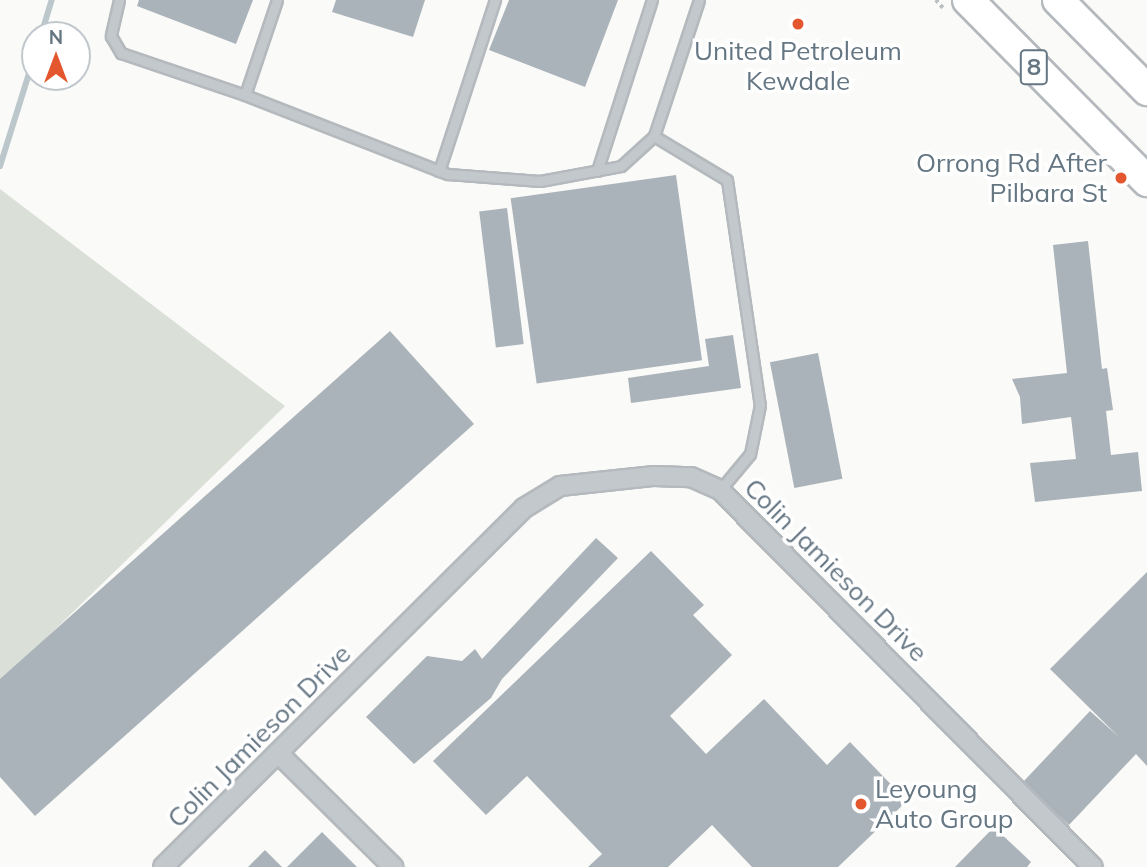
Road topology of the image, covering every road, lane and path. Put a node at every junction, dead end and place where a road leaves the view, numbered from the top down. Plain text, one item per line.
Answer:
1 (119, 0) edge
2 (277, 0) edge
3 (495, 0) edge
4 (652, 0) edge
5 (699, 0) edge
6 (968, 0) edge
7 (1058, 0) edge
8 (1147, 90) edge
9 (245, 95) junction
10 (654, 136) junction
11 (439, 171) junction
12 (597, 171) junction
13 (1147, 181) edge
14 (720, 490) junction
15 (279, 754) junction
16 (163, 867) edge
17 (393, 867) edge
18 (1093, 867) edge

1 - 9 lane
2 - 9 lane
3 - 11 lane
4 - 12 lane
5 - 10 lane
6 - 13 highway, 8
7 - 8 highway, 8
9 - 11 lane
10 - 12 lane
10 - 14 lane
11 - 12 lane
14 - 15 street, Colin Jamieson Drive
14 - 18 street, Colin Jamieson Drive
15 - 16 street, Colin Jamieson Drive
15 - 17 street

